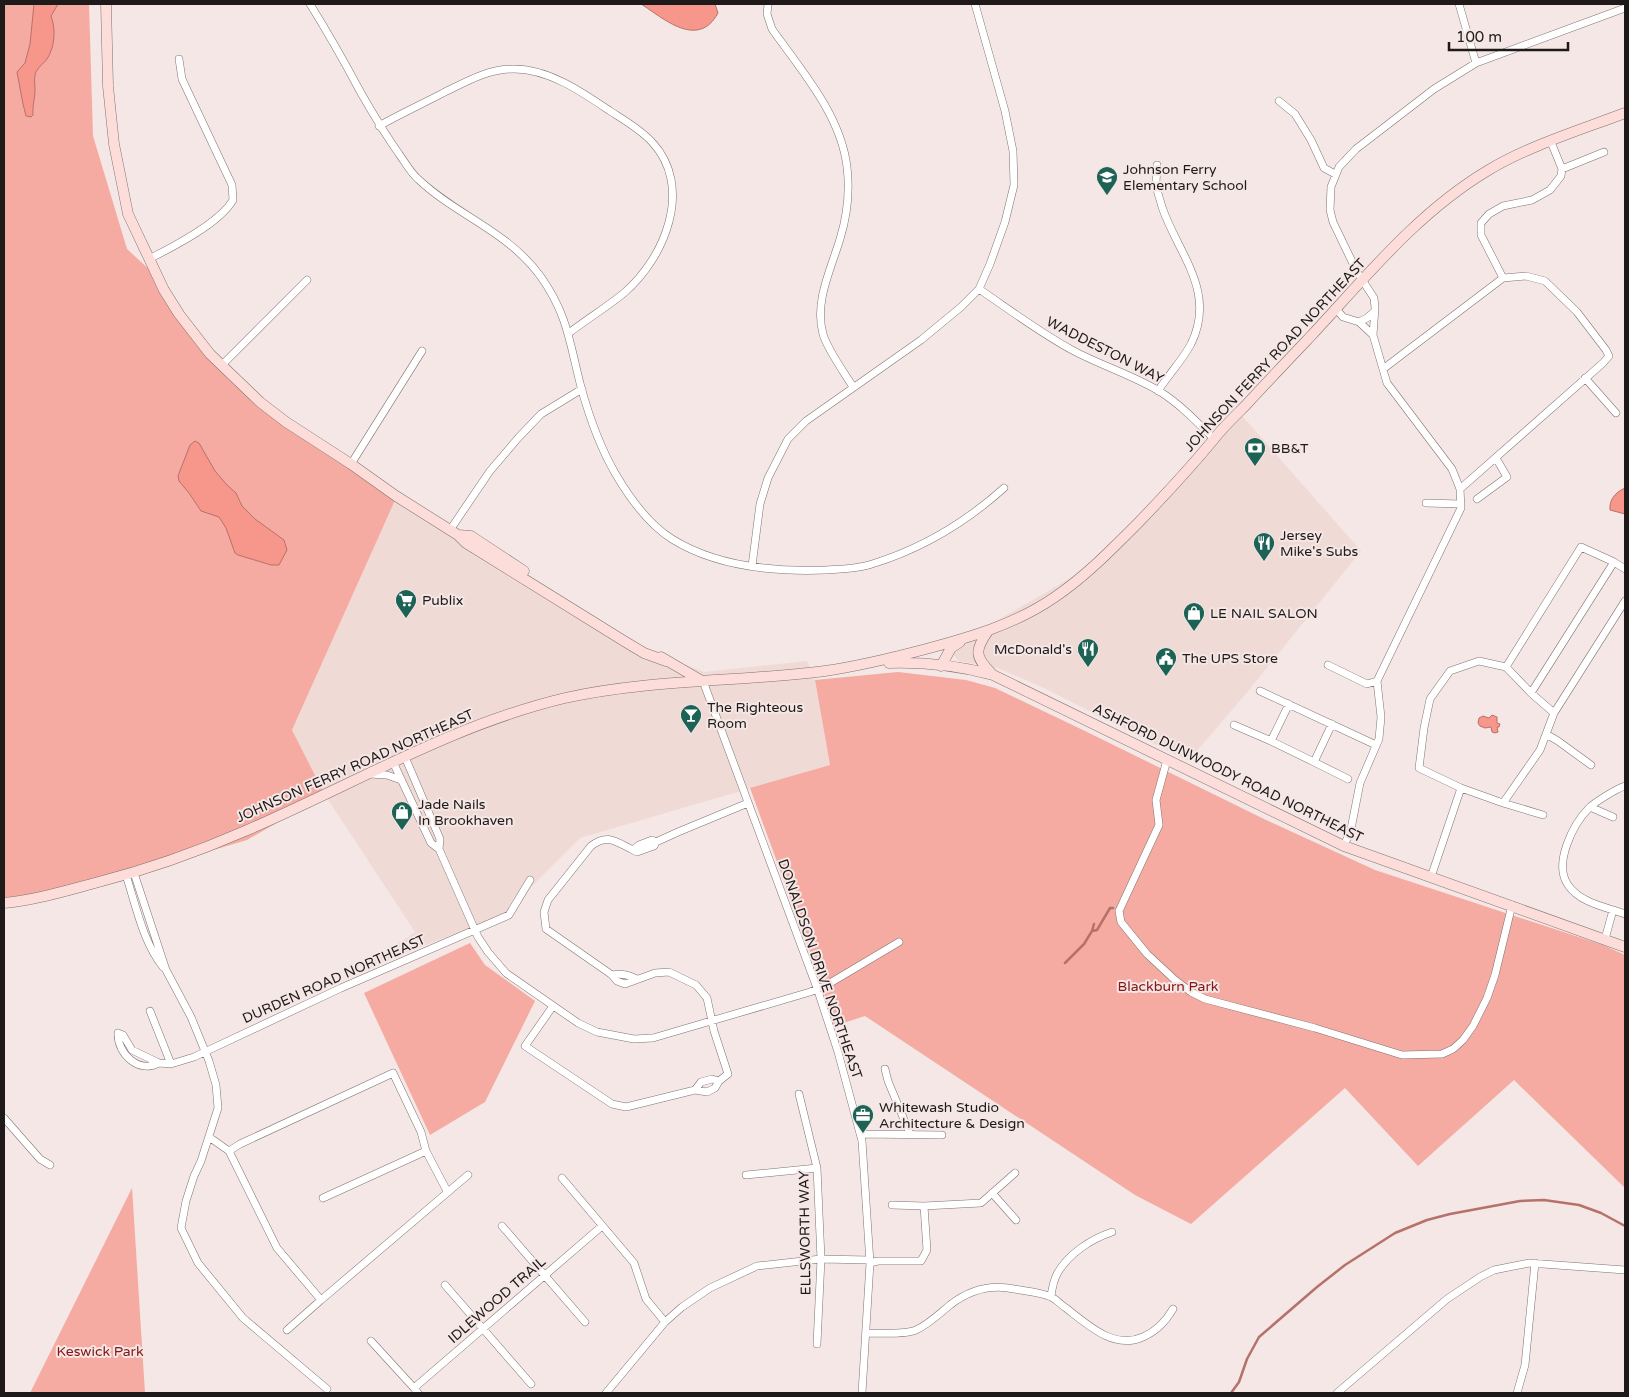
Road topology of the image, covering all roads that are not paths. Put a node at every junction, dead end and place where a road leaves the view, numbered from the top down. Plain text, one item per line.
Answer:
1 (106, 4) edge
2 (310, 4) edge
3 (768, 4) edge
4 (975, 4) edge
5 (1459, 4) edge
6 (1621, 7) edge
7 (180, 59) dead end
8 (1476, 63) junction
9 (1279, 101) dead end
10 (1625, 113) edge
11 (379, 126) junction
12 (1550, 142) junction
13 (1604, 152) dead end
14 (1157, 165) dead end
15 (1562, 169) junction
16 (1336, 174) junction
17 (149, 259) junction
18 (1503, 278) junction
19 (307, 280) dead end
20 (1362, 281) junction
21 (979, 289) junction
22 (1336, 309) junction
23 (1374, 312) junction
24 (1360, 322) junction
25 (569, 332) junction
26 (1373, 335) junction
27 (422, 350) dead end
28 (222, 365) junction
29 (1383, 369) junction
30 (1585, 378) junction
31 (853, 387) junction
32 (582, 389) junction
33 (1158, 391) junction
34 (1616, 413) dead end
35 (1214, 439) junction
36 (1496, 458) junction
37 (351, 464) junction
38 (1004, 488) dead end
39 (1460, 489) junction
40 (1477, 499) dead end
41 (1426, 503) dead end
42 (1460, 504) junction
43 (454, 532) junction
44 (1614, 562) junction
45 (752, 566) junction
46 (1625, 569) edge
47 (1625, 601) edge
48 (988, 631) junction
49 (962, 640) junction
50 (873, 663) junction
51 (1328, 665) dead end
52 (941, 666) junction
53 (1506, 667) junction
54 (993, 675) junction
55 (703, 681) junction
56 (1377, 681) junction
57 (1260, 691) dead end
58 (1532, 693) junction
59 (1288, 704) junction
60 (1554, 713) junction
61 (1332, 724) junction
62 (1234, 725) dead end
63 (1546, 734) junction
64 (1271, 741) junction
65 (1376, 745) junction
66 (404, 756) junction
67 (1167, 760) junction
68 (393, 762) junction
69 (1314, 762) junction
70 (1591, 765) dead end
71 (365, 774) junction
72 (1348, 779) dead end
73 (401, 780) junction
74 (1625, 786) edge
75 (1462, 788) junction
76 (748, 803) junction
77 (1502, 803) junction
78 (1590, 806) junction
79 (1543, 815) dead end
80 (1613, 817) dead end
81 (1344, 846) junction
82 (438, 849) junction
83 (130, 874) junction
84 (1431, 877) junction
85 (530, 880) dead end
86 (4, 903) edge
87 (1512, 905) junction
88 (1614, 910) junction
89 (1625, 914) edge
90 (476, 930) junction
91 (1605, 939) junction
92 (899, 942) dead end
93 (1625, 947) edge
94 (817, 988) junction
95 (553, 1006) junction
96 (150, 1011) dead end
97 (712, 1020) junction
98 (132, 1050) junction
99 (204, 1052) junction
100 (126, 1056) junction
101 (159, 1063) junction
102 (171, 1064) junction
103 (885, 1069) dead end
104 (719, 1081) junction
105 (695, 1090) junction
106 (799, 1094) dead end
107 (4, 1118) edge
108 (861, 1134) junction
109 (910, 1134) junction
110 (942, 1135) dead end
111 (209, 1137) junction
112 (229, 1151) junction
113 (426, 1151) junction
114 (50, 1165) dead end
115 (817, 1168) junction
116 (1015, 1173) dead end
117 (468, 1175) dead end
118 (746, 1175) dead end
119 (562, 1178) dead end
120 (447, 1192) junction
121 (992, 1193) junction
122 (323, 1198) dead end
123 (892, 1205) dead end
124 (924, 1206) junction
125 (1016, 1220) dead end
126 (502, 1226) dead end
127 (602, 1226) junction
128 (1112, 1232) dead end
129 (821, 1258) junction
130 (869, 1261) junction
131 (1535, 1263) junction
132 (1625, 1270) edge
133 (544, 1275) junction
134 (445, 1285) dead end
135 (1051, 1296) junction
136 (321, 1300) junction
137 (1172, 1308) dead end
138 (585, 1322) dead end
139 (665, 1322) junction
140 (483, 1329) junction
141 (287, 1330) dead end
142 (867, 1333) junction
143 (371, 1341) dead end
144 (817, 1344) dead end
145 (531, 1384) dead end
146 (327, 1389) dead end
147 (416, 1391) edge
148 (606, 1393) edge
149 (862, 1393) edge
150 (1337, 1393) edge
151 (1517, 1393) edge

1 - 17 main road
2 - 11 street
3 - 31 street
4 - 21 street
5 - 8 street
6 - 8 street
7 - 17 street
8 - 16 street
9 - 16 street
10 - 12 main road, JOHNSON FERRY ROAD NORTHEAST
11 - 25 street
11 - 25 street
12 - 15 street
12 - 20 main road, JOHNSON FERRY ROAD NORTHEAST
13 - 15 street
14 - 33 street
15 - 18 street
16 - 20 street
17 - 28 main road
18 - 29 street
18 - 30 street
19 - 28 street
20 - 22 main road, JOHNSON FERRY ROAD NORTHEAST
20 - 23 street
21 - 31 street
21 - 33 street, WADDESTON WAY
22 - 24 street
22 - 35 main road, JOHNSON FERRY ROAD NORTHEAST
23 - 24 street
23 - 26 street
24 - 26 street
25 - 32 street
26 - 29 street
27 - 37 street
28 - 37 main road
29 - 39 street
30 - 34 street
30 - 36 street
31 - 45 street
32 - 43 street
32 - 45 street
33 - 35 street, WADDESTON WAY
35 - 48 main road, JOHNSON FERRY ROAD NORTHEAST
36 - 39 street
36 - 40 street
37 - 43 main road
38 - 45 street
39 - 42 street
41 - 42 street
42 - 56 street
43 - 55 main road
44 - 46 street
44 - 53 street
44 - 58 street
47 - 60 street
48 - 49 main road, JOHNSON FERRY ROAD NORTHEAST
48 - 54 main road
49 - 50 main road, JOHNSON FERRY ROAD NORTHEAST
49 - 52 main road
50 - 52 main road, ASHFORD DUNWOODY ROAD NORTHEAST
50 - 55 main road, JOHNSON FERRY ROAD NORTHEAST
51 - 56 street
52 - 54 main road, ASHFORD DUNWOODY ROAD NORTHEAST
53 - 58 street
53 - 75 street
54 - 67 main road, ASHFORD DUNWOODY ROAD NORTHEAST
55 - 66 main road, JOHNSON FERRY ROAD NORTHEAST
55 - 76 street, DONALDSON DRIVE NORTHEAST
56 - 65 street
57 - 59 street
58 - 60 street
59 - 61 street
59 - 64 street
60 - 63 street
61 - 65 street
61 - 69 street
62 - 64 street
63 - 70 street
63 - 77 street
64 - 69 street
65 - 81 street
66 - 68 main road, JOHNSON FERRY ROAD NORTHEAST
66 - 82 street
67 - 81 main road, ASHFORD DUNWOODY ROAD NORTHEAST
67 - 87 street
68 - 71 main road, JOHNSON FERRY ROAD NORTHEAST
68 - 73 street
69 - 72 street
71 - 73 street
71 - 83 main road, JOHNSON FERRY ROAD NORTHEAST
73 - 82 street
74 - 78 street
75 - 77 street
75 - 84 street
76 - 94 street, DONALDSON DRIVE NORTHEAST
76 - 97 street
77 - 79 street
78 - 80 street
78 - 88 street
81 - 84 main road, ASHFORD DUNWOODY ROAD NORTHEAST
82 - 90 street
83 - 86 main road, JOHNSON FERRY ROAD NORTHEAST
83 - 99 street
84 - 87 main road, ASHFORD DUNWOODY ROAD NORTHEAST
85 - 90 street, DURDEN ROAD NORTHEAST
87 - 91 main road, ASHFORD DUNWOODY ROAD NORTHEAST
88 - 89 street
88 - 91 street
90 - 95 street
90 - 99 street, DURDEN ROAD NORTHEAST
91 - 93 main road, ASHFORD DUNWOODY ROAD NORTHEAST
92 - 94 street
94 - 97 street
94 - 108 street, DONALDSON DRIVE NORTHEAST
95 - 97 street
95 - 105 street
96 - 102 street
97 - 104 street
98 - 100 street
98 - 100 street
98 - 101 street
99 - 102 street, DURDEN ROAD NORTHEAST
99 - 111 street
100 - 101 street
101 - 102 street
103 - 109 street
104 - 105 street
104 - 105 street
106 - 115 street, ELLSWORTH WAY
107 - 114 street
108 - 109 street
108 - 130 street, DONALDSON DRIVE NORTHEAST
109 - 110 street
111 - 112 street
111 - 146 street
112 - 113 street
112 - 136 street
113 - 120 street
113 - 122 street
115 - 118 street
115 - 129 street, ELLSWORTH WAY
116 - 121 street
117 - 120 street
119 - 127 street
120 - 136 street
121 - 124 street
121 - 125 street
123 - 124 street
124 - 130 street
126 - 133 street
127 - 133 street, IDLEWOOD TRAIL
127 - 139 street
128 - 135 street
129 - 130 street
129 - 139 street
129 - 144 street, ELLSWORTH WAY
130 - 142 street, DONALDSON DRIVE NORTHEAST
131 - 132 street
131 - 150 street
131 - 151 street
133 - 138 street
133 - 140 street, IDLEWOOD TRAIL
134 - 140 street
135 - 137 street
135 - 142 street
136 - 141 street
139 - 148 street
140 - 145 street
140 - 147 street, IDLEWOOD TRAIL
142 - 149 street, DONALDSON DRIVE NORTHEAST
143 - 147 street

